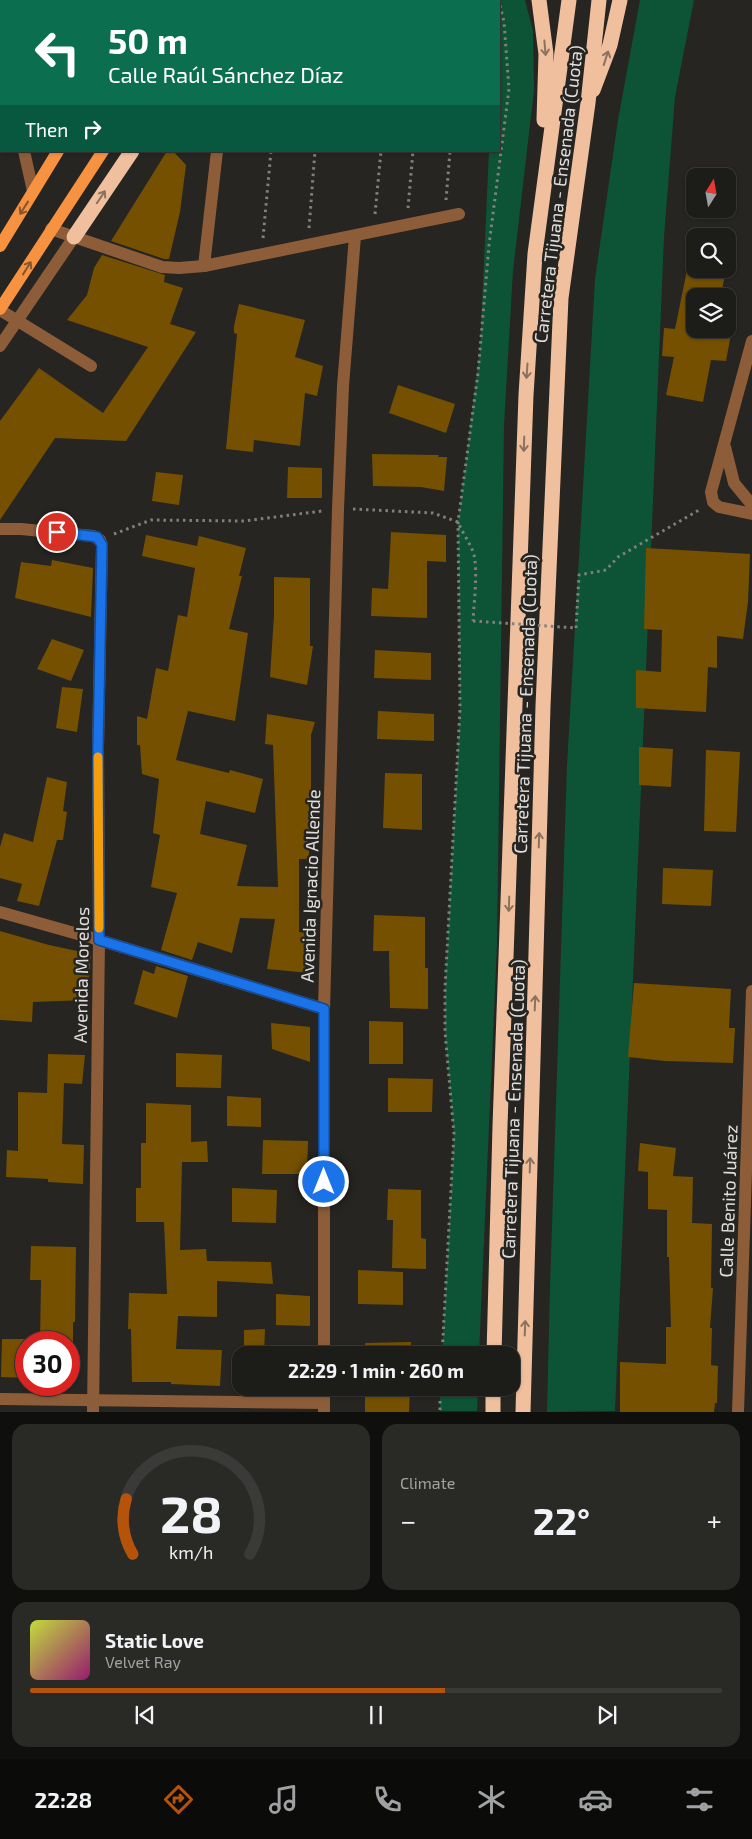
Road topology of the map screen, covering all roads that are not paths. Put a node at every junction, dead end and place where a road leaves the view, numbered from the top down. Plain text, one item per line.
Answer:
1 (539, 0) edge
2 (569, 0) edge
3 (599, 0) edge
4 (620, 0) edge
5 (588, 103) junction
6 (24, 152) edge
7 (57, 152) edge
8 (102, 152) edge
9 (131, 152) edge
10 (217, 152) edge
11 (33, 191) junction
12 (541, 200) junction
13 (459, 214) dead end
14 (51, 229) junction
15 (354, 236) junction
16 (74, 237) junction
17 (0, 246) edge
18 (204, 266) junction
19 (0, 310) edge
20 (17, 321) junction
21 (752, 341) edge
22 (0, 346) edge
23 (91, 366) dead end
24 (724, 445) junction
25 (752, 505) edge
26 (752, 514) edge
27 (0, 529) edge
28 (0, 912) edge
29 (99, 940) junction
30 (752, 991) edge
31 (324, 1009) junction
32 (749, 1175) edge
33 (324, 1346) edge
34 (494, 1346) edge
35 (493, 1396) edge
36 (0, 1399) edge
37 (93, 1406) edge
38 (324, 1407) edge
39 (492, 1412) edge
40 (522, 1412) edge
41 (738, 1412) edge

1 -> 12 highway
2 - 12 highway, Carretera Tijuana - Ensenada (Cuota)
3 - 5 highway, Carretera Tijuana - Ensenada (Cuota)
5 -> 4 highway
40 -> 5 highway, Carretera Tijuana - Ensenada (Cuota)
6 - 11 street
7 - 11 main road
8 - 14 main road
16 -> 9 highway
10 - 18 street
11 -> 17 main road
12 -> 34 highway, Carretera Tijuana - Ensenada (Cuota)
13 - 15 street
14 - 16 street
19 -> 14 main road
15 - 18 street
15 - 31 street, Avenida Ignacio Allende
16 - 18 street
16 - 20 street
19 - 20 street
20 - 22 street
20 - 23 street
21 - 24 street
24 - 25 street
24 - 26 street
27 - 29 street, Avenida Morelos
28 - 29 street
29 - 31 street
29 - 37 street, Avenida Morelos
30 - 32 street, Calle Benito Juárez
31 - 33 street, Avenida Ignacio Allende
32 - 41 street, Calle Benito Juárez
35 - 39 highway
36 - 37 street
37 - 38 street

